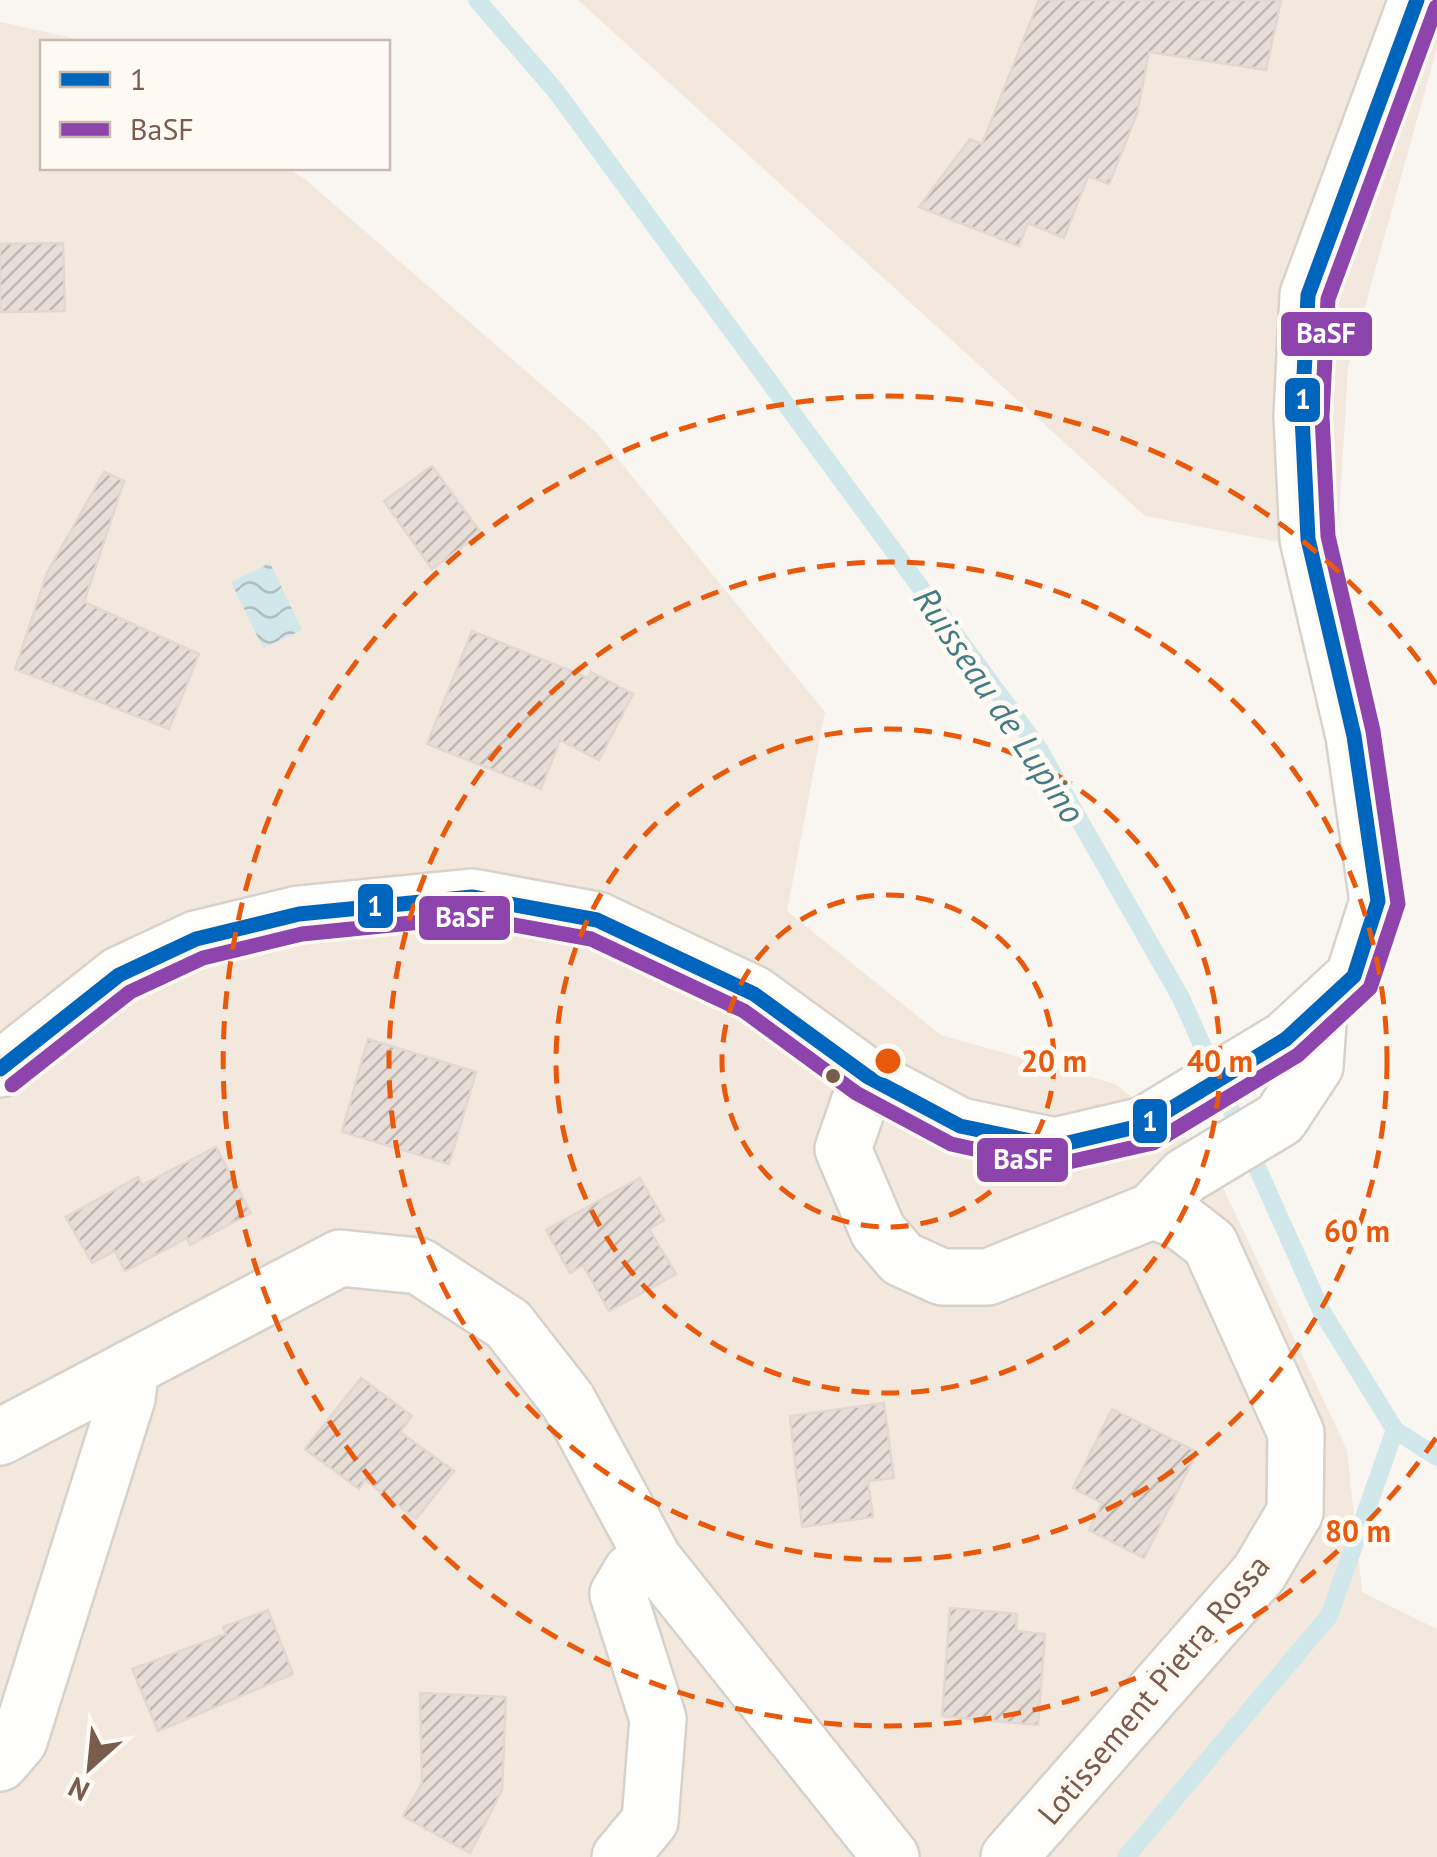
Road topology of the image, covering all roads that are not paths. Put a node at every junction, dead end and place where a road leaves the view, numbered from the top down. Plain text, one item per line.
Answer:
1 (1417, 0) edge
2 (1302, 1024) junction
3 (0, 1069) edge
4 (868, 1078) junction
5 (1152, 1210) junction
6 (131, 1368) junction
7 (0, 1438) edge
8 (654, 1560) junction
9 (0, 1763) edge
10 (620, 1857) edge
11 (891, 1857) edge
12 (1010, 1857) edge

1 - 2 street
2 - 4 street
2 - 5 street
3 - 4 street
4 - 5 street
5 - 12 street, Lotissement Pietra Rossa
6 - 7 street
6 - 8 street
6 - 9 street
8 - 10 street
8 - 11 street

